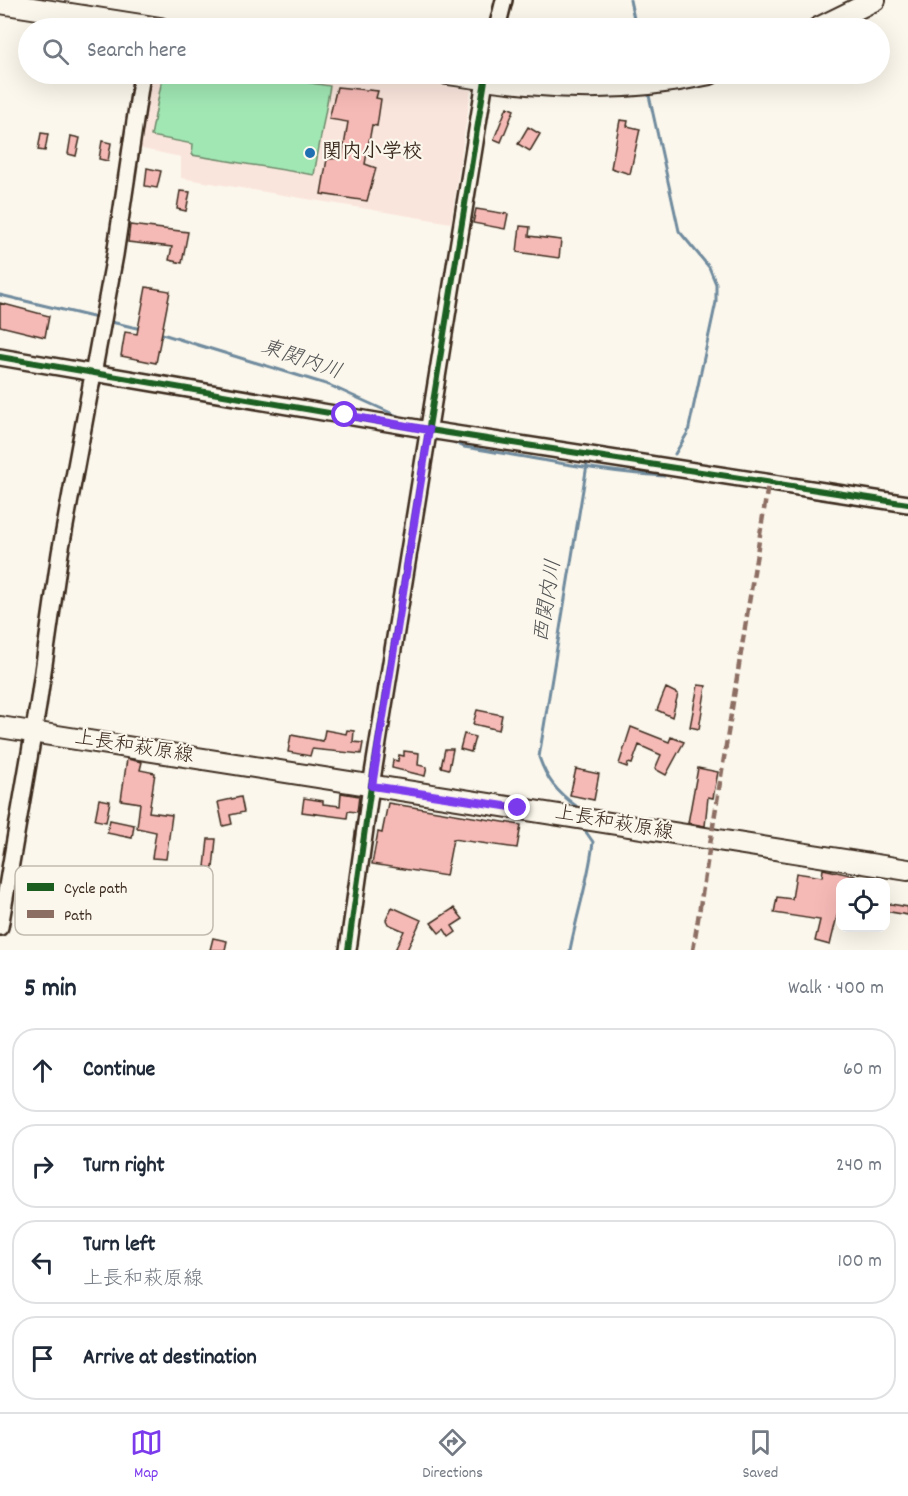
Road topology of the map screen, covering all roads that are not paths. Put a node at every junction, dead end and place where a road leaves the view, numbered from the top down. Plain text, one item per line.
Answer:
1 (504, 0) edge
2 (875, 0) edge
3 (0, 3) edge
4 (81, 8) edge
5 (117, 18) edge
6 (500, 18) edge
7 (838, 18) edge
8 (141, 84) edge
9 (485, 84) edge
10 (527, 84) edge
11 (658, 84) edge
12 (0, 357) edge
13 (93, 374) junction
14 (429, 430) junction
15 (908, 504) edge
16 (0, 727) edge
17 (33, 732) junction
18 (372, 786) junction
19 (908, 870) edge
20 (0, 927) edge
21 (348, 950) edge

1 - 6 street
2 - 7 main road
3 - 4 main road
4 - 5 main road
8 - 13 street
9 - 14 street
10 - 11 main road
12 - 13 street
13 - 14 street
13 - 17 street
14 - 15 street
14 - 18 street
16 - 17 main road, 上長和萩原線
17 - 18 main road, 上長和萩原線
17 - 20 street
18 - 19 main road, 上長和萩原線
18 - 21 street

